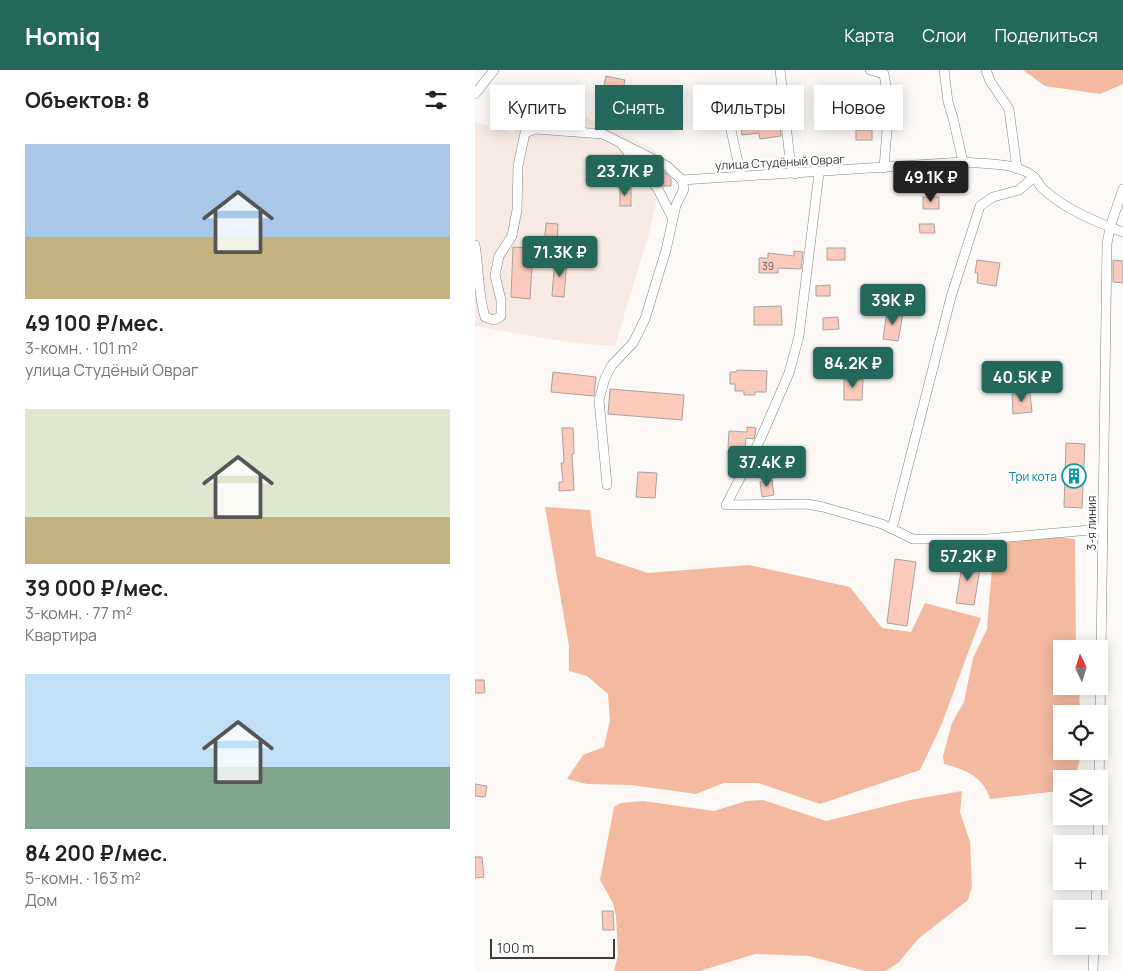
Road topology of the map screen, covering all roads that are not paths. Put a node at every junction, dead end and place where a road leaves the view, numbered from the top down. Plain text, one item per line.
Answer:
1 (494, 70) edge
2 (781, 70) edge
3 (870, 70) edge
4 (944, 70) edge
5 (986, 70) edge
6 (475, 94) edge
7 (731, 130) edge
8 (622, 144) junction
9 (963, 162) junction
10 (885, 168) junction
11 (1017, 169) junction
12 (819, 173) junction
13 (795, 174) junction
14 (741, 176) junction
15 (1035, 177) junction
16 (682, 180) junction
17 (1123, 189) edge
18 (672, 217) junction
19 (1110, 227) junction
20 (1123, 232) edge
21 (475, 245) edge
22 (607, 485) dead end
23 (892, 529) junction
24 (1102, 529) junction
25 (1099, 770) edge
26 (1094, 955) edge
27 (1093, 971) edge

1 - 6 street
2 - 13 street
3 - 10 street
4 - 9 street
5 - 11 street
7 - 14 street
8 - 16 street
8 - 18 street
8 - 21 street
9 - 10 street, улица Студёный Овраг
9 - 11 street, улица Студёный Овраг
10 - 12 street, улица Студёный Овраг
11 - 15 street, улица Студёный Овраг
12 - 13 street, улица Студёный Овраг
12 - 23 street
13 - 14 street, улица Студёный Овраг
14 - 16 street, улица Студёный Овраг
15 - 19 street, улица Студёный Овраг
15 - 23 street
16 - 18 street
17 - 19 street, 3-я линия
18 - 22 street
19 - 20 street, улица Студёный Овраг
19 - 24 street, 3-я линия
23 - 24 street
24 - 25 street, 3-я линия
26 - 27 street

